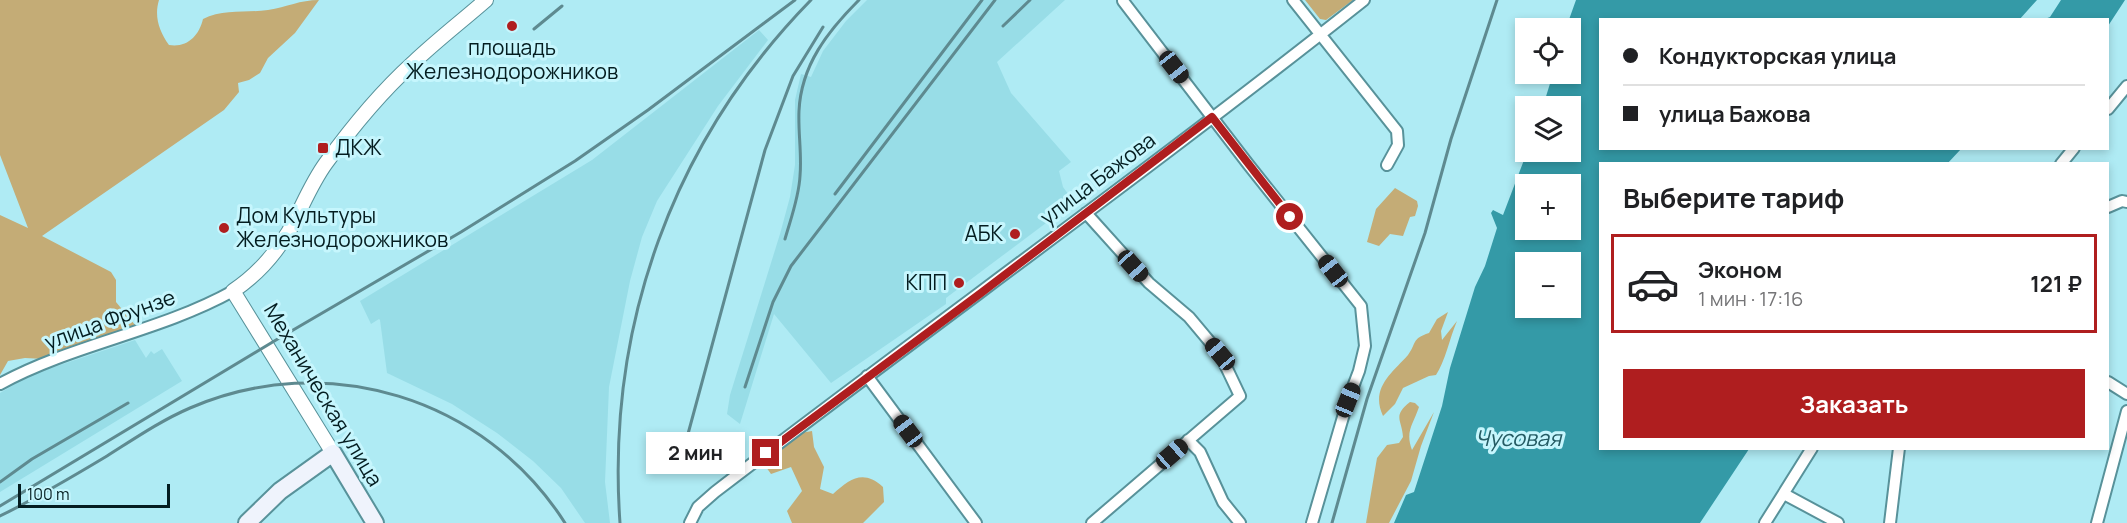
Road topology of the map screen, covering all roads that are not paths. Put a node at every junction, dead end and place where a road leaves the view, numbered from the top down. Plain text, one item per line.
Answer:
1 (486, 0) edge
2 (1293, 0) edge
3 (1364, 0) edge
4 (1123, 1) edge
5 (1319, 35) junction
6 (2127, 86) edge
7 (2109, 108) edge
8 (1212, 117) junction
9 (2072, 150) edge
10 (2063, 162) edge
11 (1387, 165) dead end
12 (2127, 202) edge
13 (2109, 207) edge
14 (1086, 213) junction
15 (233, 291) junction
16 (867, 376) junction
17 (2109, 383) edge
18 (0, 384) edge
19 (2127, 394) edge
20 (2127, 411) edge
21 (1188, 440) junction
22 (1811, 450) edge
23 (1899, 450) edge
24 (333, 453) junction
25 (1784, 494) junction
26 (247, 523) edge
27 (375, 523) edge
28 (690, 523) edge
29 (976, 523) edge
30 (1092, 523) edge
31 (1240, 523) edge
32 (1311, 523) edge
33 (1765, 523) edge
34 (1838, 523) edge
35 (1890, 523) edge
36 (2097, 523) edge

1 - 15 street
2 - 5 street
3 - 5 street, улица Бажова
4 - 8 street
5 - 8 street, улица Бажова
5 - 11 street
6 - 7 street
8 - 14 street, улица Бажова
8 - 32 street
9 - 10 street
12 - 13 street
14 - 16 street, улица Бажова
14 - 21 street
15 - 18 street, улица Фрунзе
15 - 24 street, Механическая улица
16 - 28 street, улица Бажова
16 - 29 street
17 - 19 street
20 - 36 street
21 - 30 street
21 - 31 street
22 - 25 street
23 - 35 street
24 - 26 main road
24 - 27 main road, Механическая улица
25 - 33 street
25 - 34 street

